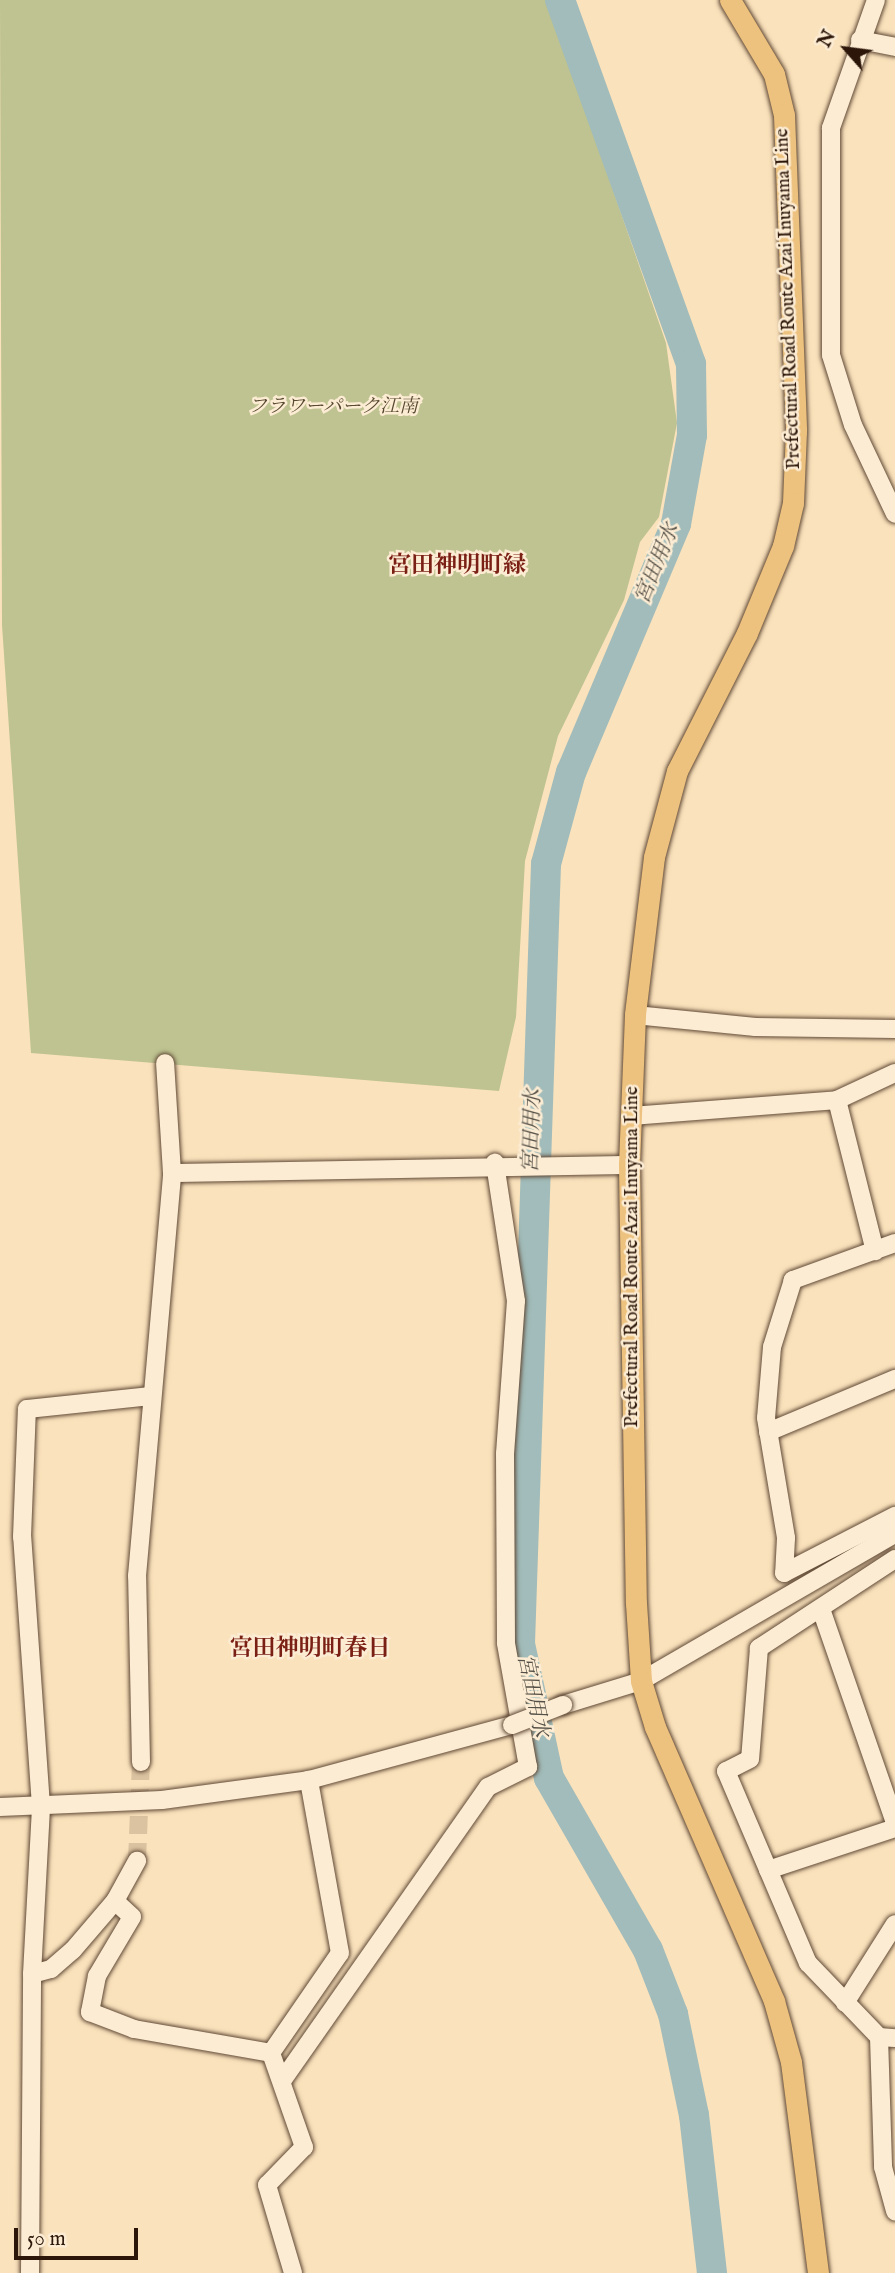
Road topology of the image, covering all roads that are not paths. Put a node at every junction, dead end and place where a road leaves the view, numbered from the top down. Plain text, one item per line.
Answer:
1 (730, 0) edge
2 (876, 0) edge
3 (860, 40) junction
4 (895, 47) edge
5 (895, 514) edge
6 (635, 1015) junction
7 (895, 1029) edge
8 (165, 1063) dead end
9 (895, 1073) edge
10 (837, 1100) junction
11 (631, 1116) junction
12 (495, 1163) junction
13 (629, 1165) junction
14 (172, 1173) junction
15 (895, 1243) edge
16 (875, 1251) junction
17 (895, 1379) edge
18 (151, 1395) junction
19 (768, 1432) junction
20 (895, 1516) edge
21 (895, 1534) edge
22 (895, 1559) edge
23 (821, 1609) junction
24 (641, 1681) junction
25 (141, 1762) tunnel mouth
26 (309, 1780) junction
27 (41, 1806) junction
28 (0, 1807) edge
29 (895, 1825) edge
30 (137, 1861) tunnel mouth
31 (768, 1870) junction
32 (115, 1901) junction
33 (895, 1924) edge
34 (32, 1974) junction
35 (845, 2003) junction
36 (887, 2038) edge
37 (271, 2053) junction
38 (282, 2081) junction
39 (895, 2211) edge
40 (30, 2273) edge
41 (293, 2273) edge
42 (818, 2273) edge

1 - 6 main road, Prefectural Road Route Azai Inuyama Line
2 - 3 street
3 - 4 street
3 - 5 street
6 - 7 street
6 - 11 main road, Prefectural Road Route Azai Inuyama Line
8 - 14 street
9 - 10 street
10 - 11 street
10 - 16 street
11 - 13 main road, Prefectural Road Route Azai Inuyama Line
12 - 13 street
12 - 14 street
12 - 38 street
13 - 24 main road, Prefectural Road Route Azai Inuyama Line
14 - 18 street
15 - 16 street
16 - 19 street
17 - 19 street
18 - 25 street
18 - 27 street
19 - 20 street
21 - 24 street
22 - 23 street
23 - 29 street
23 - 31 street
24 - 26 street, bridge
24 - 42 main road, Prefectural Road Route Azai Inuyama Line
26 - 27 street
26 - 37 street
27 - 28 street
27 - 34 street
29 - 31 street
30 - 32 street
31 - 35 street
32 - 34 street
32 - 37 street
33 - 35 street
34 - 40 street
35 - 36 street
36 - 39 street
37 - 38 street
38 - 41 street

